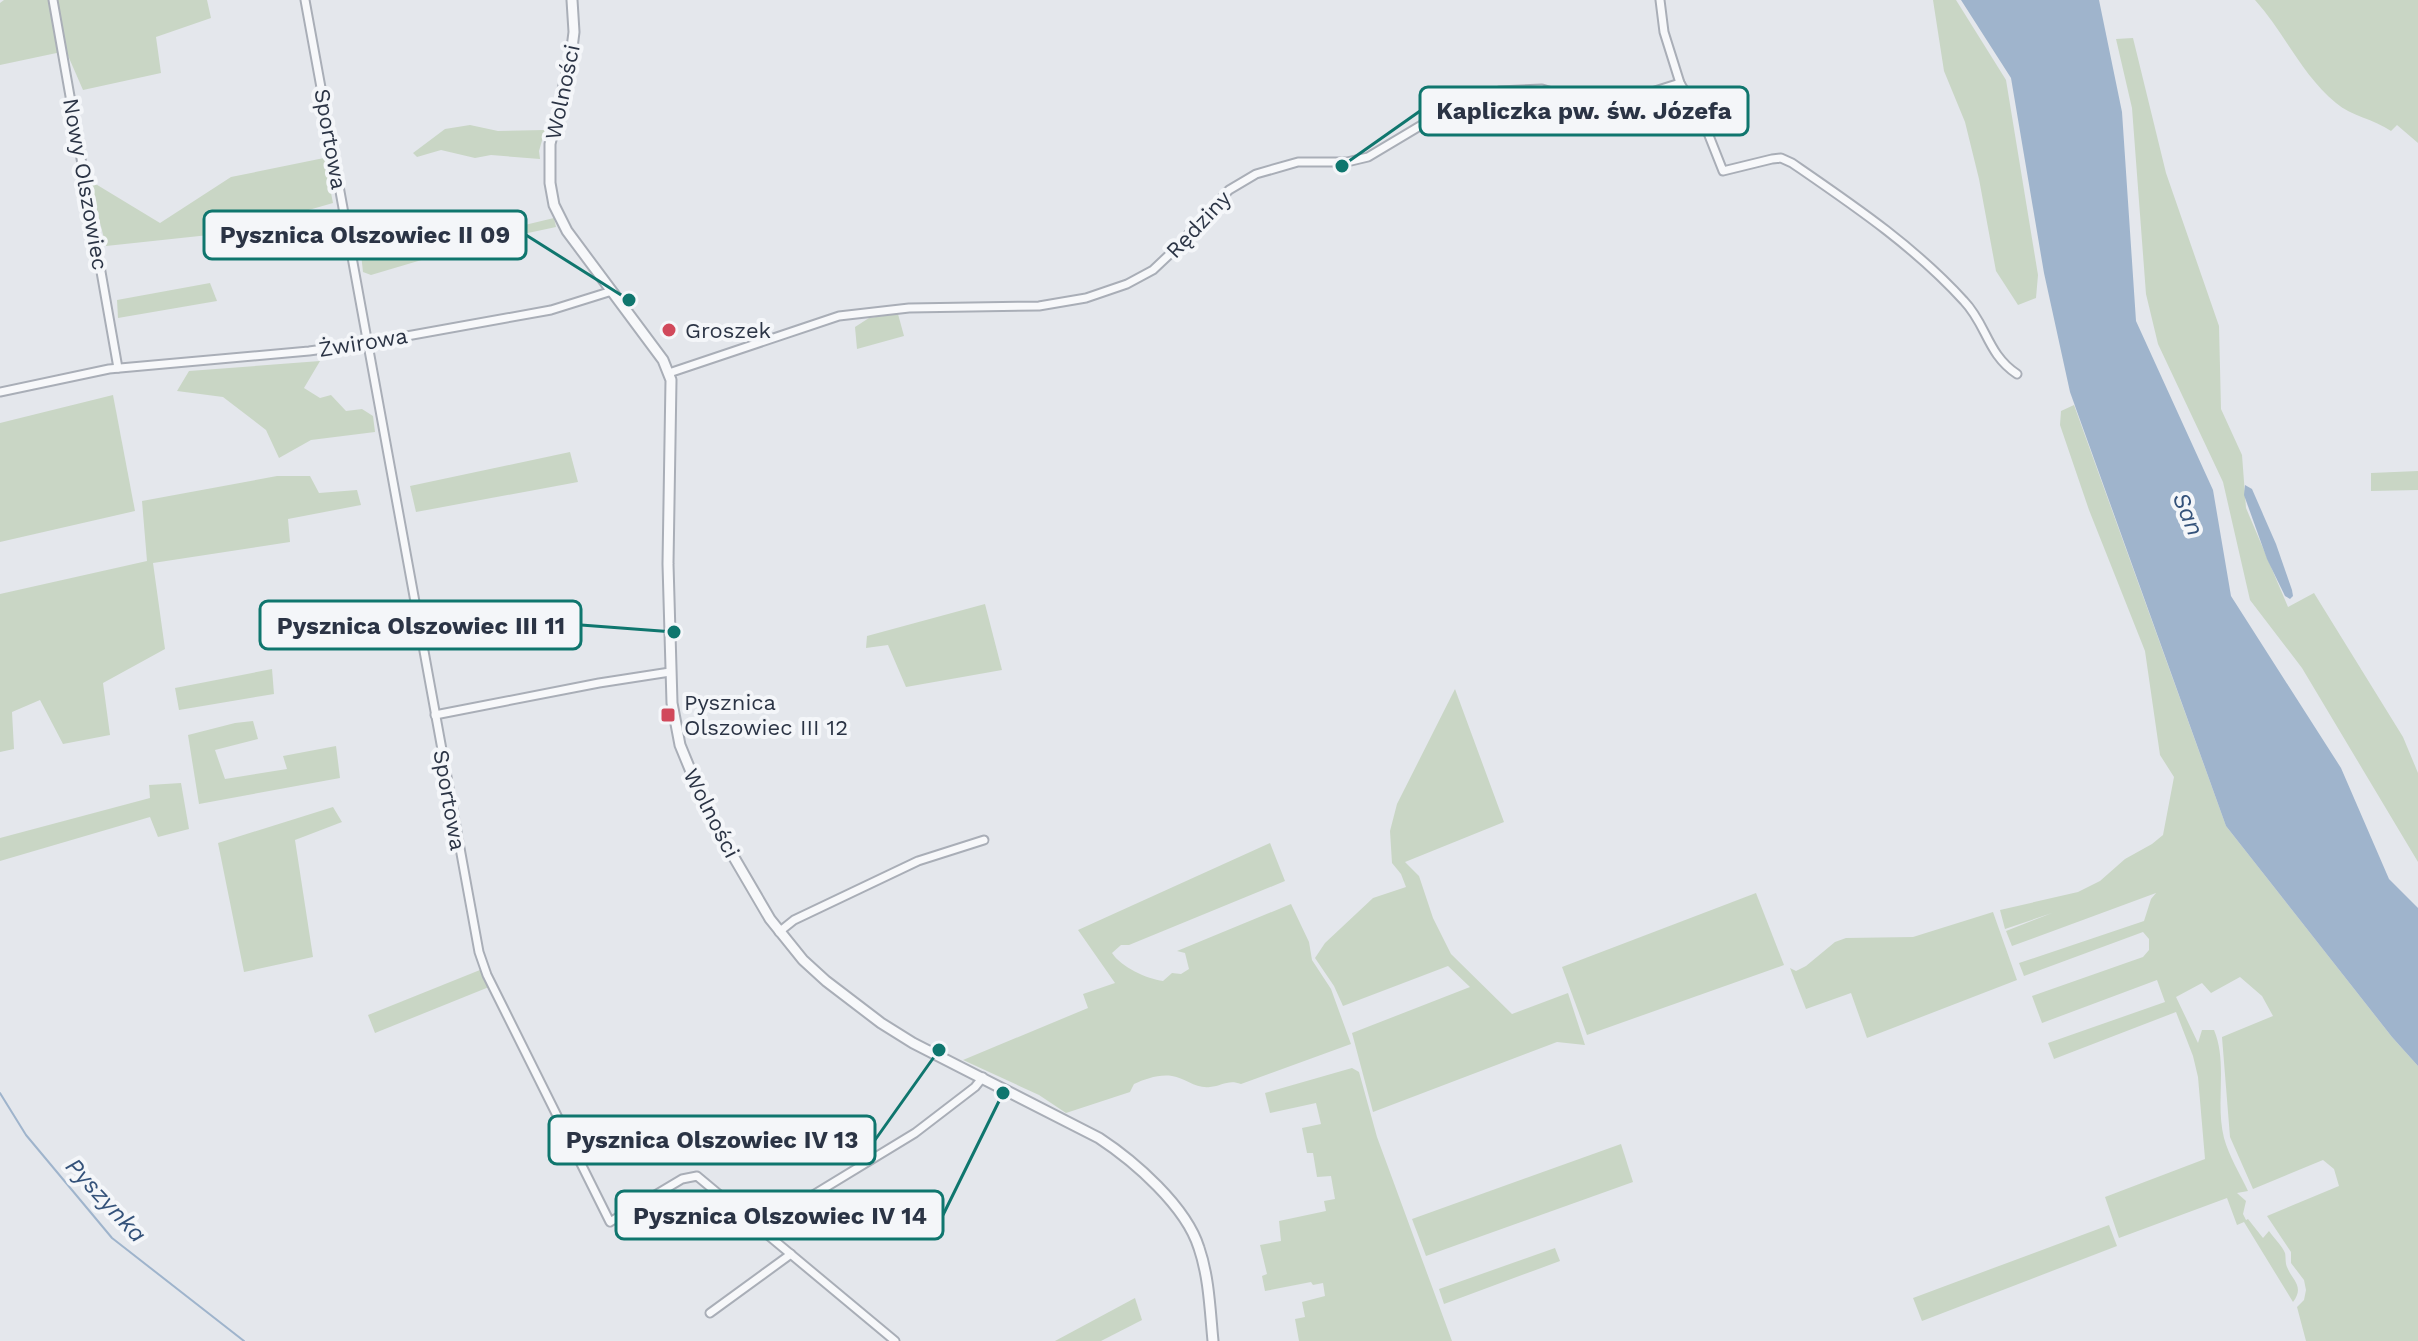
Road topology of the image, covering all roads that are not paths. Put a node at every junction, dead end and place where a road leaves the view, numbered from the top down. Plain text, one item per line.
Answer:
1 (53, 0) edge
2 (305, 0) edge
3 (572, 0) edge
4 (1660, 0) edge
5 (1680, 83) junction
6 (612, 291) junction
7 (368, 343) junction
8 (114, 368) junction
9 (669, 373) junction
10 (2017, 374) dead end
11 (0, 392) edge
12 (670, 672) junction
13 (435, 715) junction
14 (984, 840) dead end
15 (779, 932) junction
16 (983, 1077) junction
17 (759, 1228) junction
18 (791, 1254) junction
19 (710, 1313) dead end
20 (895, 1341) edge
21 (1213, 1341) edge

1 - 8 street, Nowy Olszowiec
2 - 7 street, Sportowa
3 - 6 street, Wolności
4 - 5 street
5 - 9 street, Rędziny
5 - 10 street
6 - 7 street, Żwirowa
6 - 9 street, Wolności
7 - 8 street, Żwirowa
7 - 13 street, Sportowa
8 - 11 street, Żwirowa
9 - 12 street, Wolności
12 - 13 street
12 - 15 street, Wolności
13 - 17 street, Sportowa
14 - 15 street
15 - 16 street, Wolności
16 - 17 street
16 - 21 street, Wolności
17 - 18 street, Sportowa
18 - 19 street
18 - 20 street, Sportowa

